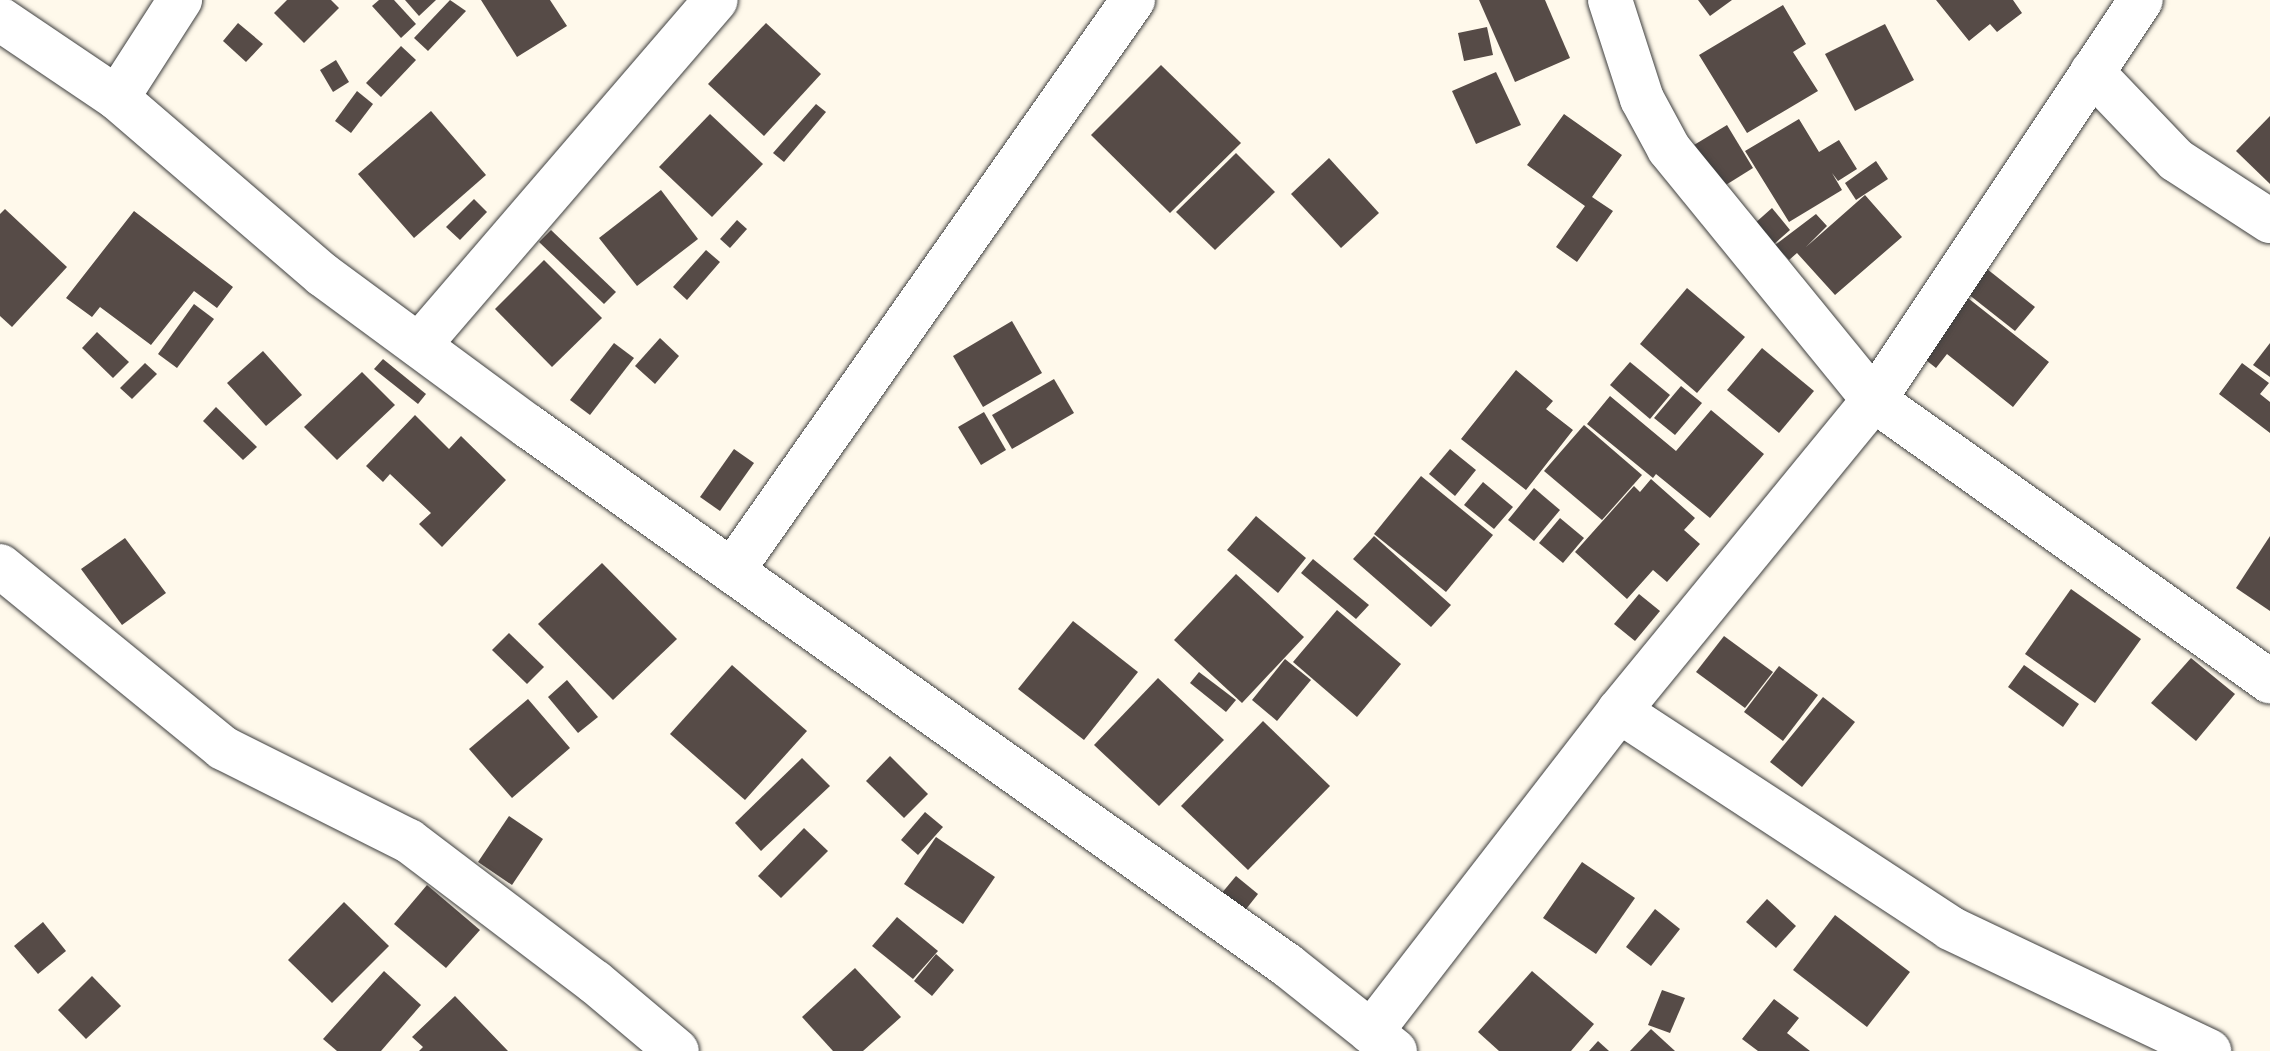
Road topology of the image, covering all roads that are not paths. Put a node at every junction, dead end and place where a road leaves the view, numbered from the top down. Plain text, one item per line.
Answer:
1 (180, 0) edge
2 (716, 0) edge
3 (1133, 0) edge
4 (1610, 0) edge
5 (2141, 0) edge
6 (0, 19) edge
7 (2092, 72) junction
8 (117, 98) junction
9 (2270, 221) edge
10 (419, 345) junction
11 (1874, 400) junction
12 (0, 566) edge
13 (732, 571) junction
14 (2270, 681) edge
15 (1619, 711) junction
16 (1383, 1041) edge
17 (677, 1051) edge
18 (2209, 1051) edge

1 - 8 street
2 - 10 street
3 - 13 street
4 - 11 street
5 - 7 street
6 - 8 street
7 - 9 street
7 - 11 street
8 - 10 street
10 - 13 street
11 - 14 street
11 - 15 street
12 - 17 street
13 - 16 street
15 - 16 street
15 - 18 street

